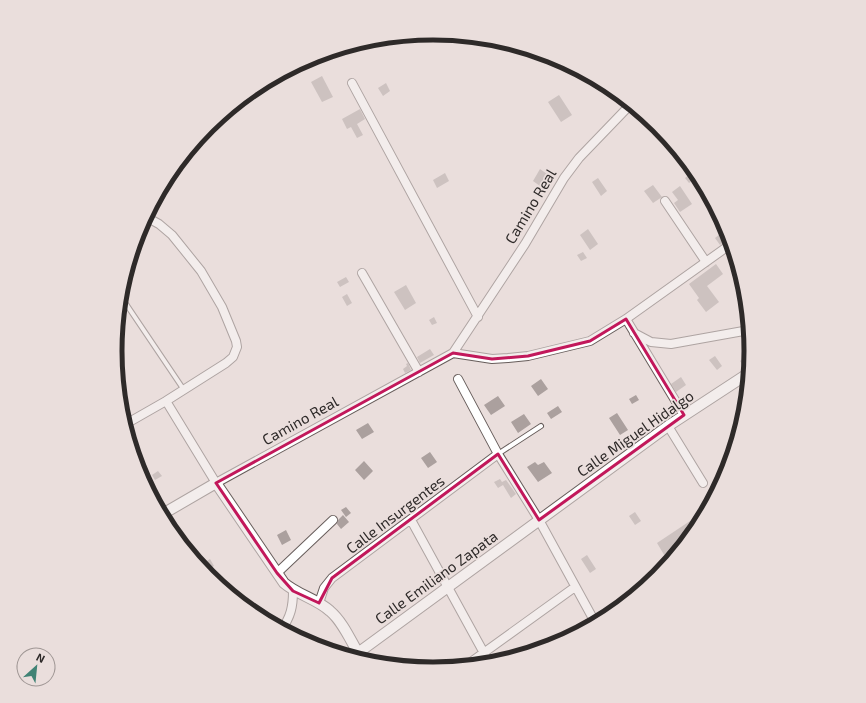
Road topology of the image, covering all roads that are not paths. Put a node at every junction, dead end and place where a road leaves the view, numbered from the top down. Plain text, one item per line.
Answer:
1 (352, 83) dead end
2 (628, 108) edge
3 (665, 201) dead end
4 (151, 220) edge
5 (727, 248) edge
6 (706, 262) junction
7 (362, 273) dead end
8 (125, 302) edge
9 (478, 317) junction
10 (626, 319) junction
11 (744, 331) edge
12 (634, 333) junction
13 (453, 353) junction
14 (419, 372) junction
15 (744, 377) edge
16 (458, 379) dead end
17 (184, 390) junction
18 (166, 401) junction
19 (684, 415) junction
20 (129, 422) edge
21 (541, 426) dead end
22 (668, 426) junction
23 (498, 454) junction
24 (216, 483) junction
25 (703, 483) dead end
26 (166, 512) edge
27 (332, 520) dead end
28 (411, 520) junction
29 (539, 520) junction
30 (277, 573) junction
31 (575, 587) junction
32 (448, 588) junction
33 (293, 590) junction
34 (319, 603) junction
35 (593, 619) edge
36 (284, 625) edge
37 (355, 653) edge
38 (483, 653) junction
39 (361, 654) edge
40 (486, 658) edge
41 (473, 660) edge

1 - 9 street
2 - 9 street, Camino Real
3 - 6 street
4 - 17 street
5 - 6 street
6 - 10 street
7 - 14 street
8 - 17 lane
9 - 13 street, Camino Real
10 - 12 street
10 - 13 street
11 - 12 street
12 - 19 street
13 - 14 street, Camino Real
14 - 24 street, Camino Real
15 - 19 street, Calle Miguel Hidalgo
16 - 23 street
17 - 18 street
18 - 20 street
18 - 24 street
19 - 22 street, Calle Miguel Hidalgo
21 - 23 lane
22 - 25 street
22 - 29 street, Calle Miguel Hidalgo
23 - 28 street, Calle Insurgentes
23 - 29 street
24 - 26 street, Camino Real
24 - 30 street
27 - 30 street
28 - 32 street
28 - 34 street, Calle Insurgentes
29 - 31 street
29 - 32 street, Calle Emiliano Zapata
30 - 33 street
31 - 35 street
31 - 38 street
32 - 38 street
32 - 39 street, Calle Emiliano Zapata
33 - 34 street
33 - 36 street
34 - 37 street
38 - 40 street
38 - 41 street

